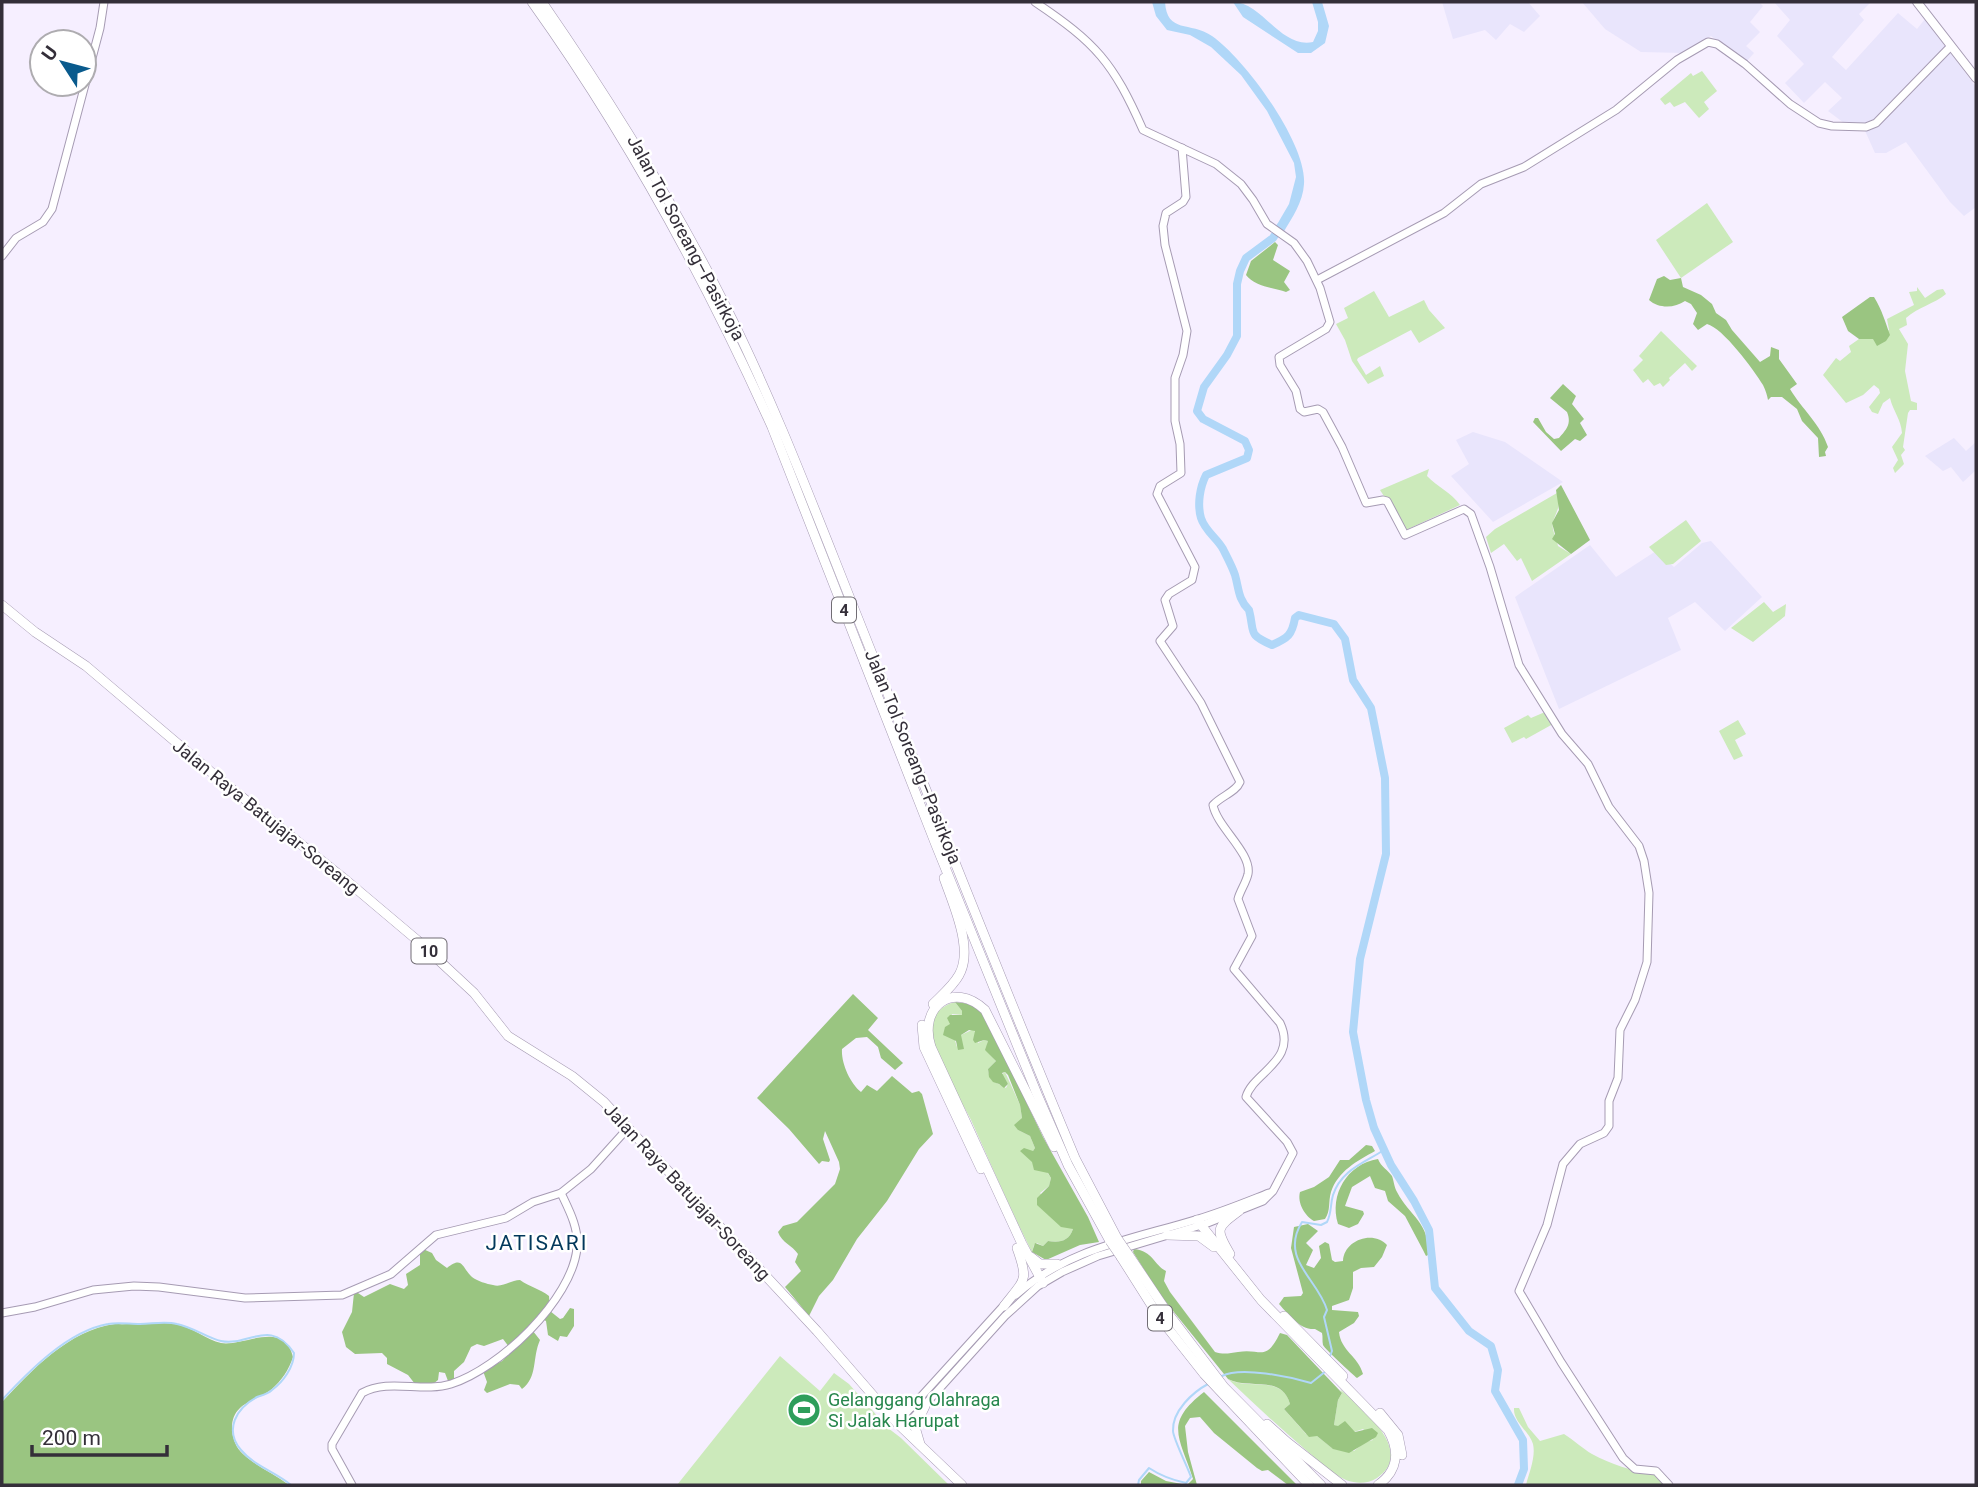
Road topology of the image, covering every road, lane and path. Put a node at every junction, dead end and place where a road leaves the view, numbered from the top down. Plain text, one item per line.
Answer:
1 (104, 2) edge
2 (532, 2) edge
3 (542, 2) edge
4 (1035, 2) edge
5 (1917, 2) edge
6 (1951, 46) junction
7 (1976, 78) edge
8 (1182, 148) junction
9 (2, 256) edge
10 (1317, 280) junction
11 (2, 605) edge
12 (936, 845) junction
13 (625, 1132) junction
14 (1068, 1165) junction
15 (1273, 1191) junction
16 (561, 1193) junction
17 (1239, 1211) junction
18 (1201, 1222) junction
19 (1167, 1235) junction
20 (1114, 1240) junction
21 (1020, 1246) junction
22 (1233, 1258) junction
23 (1057, 1264) junction
24 (1239, 1273) junction
25 (1038, 1281) junction
26 (1004, 1306) junction
27 (2, 1313) edge
28 (1318, 1356) junction
29 (1337, 1374) junction
30 (1223, 1388) junction
31 (923, 1402) junction
32 (881, 1405) junction
33 (900, 1426) junction
34 (920, 1446) junction
35 (352, 1485) edge
36 (962, 1485) edge
37 (1309, 1485) edge
38 (1321, 1485) edge
39 (1342, 1485) edge
40 (1378, 1485) edge
41 (1390, 1485) edge
42 (1669, 1485) edge

1 - 9 street
2 - 12 highway, Jalan Tol Soreang–Pasirkoja / 4
3 - 20 highway, Jalan Tol Soreang–Pasirkoja / 4
4 - 8 street
5 - 6 main road
6 - 7 main road
6 - 10 street
8 - 10 street
8 - 15 street
10 - 42 street
11 - 13 highway, Jalan Raya Batujajar-Soreang / 10
12 - 14 highway, Jalan Tol Soreang–Pasirkoja / 4
12 - 21 highway
13 - 16 street
13 - 32 highway, Jalan Raya Batujajar-Soreang / 10
14 - 20 highway, Jalan Tol Soreang–Pasirkoja / 4
14 - 21 highway
15 - 17 street
15 - 18 street
16 - 27 street
16 - 35 street
17 - 18 street
17 - 22 highway
18 - 19 street
18 - 22 highway
18 - 23 street
18 - 24 highway
19 - 24 highway
19 - 25 street
20 - 30 highway, Jalan Tol Soreang–Pasirkoja / 4, bridge
21 - 23 highway
21 - 25 highway
21 - 26 highway
22 - 28 highway
23 - 25 street
24 - 28 highway
25 - 26 street
25 - 31 street
26 - 31 street
28 - 29 highway
29 - 40 highway
29 - 41 highway
30 - 37 highway
30 - 38 highway
30 - 39 highway
31 - 32 highway
31 - 33 street
31 - 34 highway
32 - 33 highway, Jalan Raya Batujajar-Soreang / 10
33 - 34 highway, Jalan Raya Batujajar-Soreang / 10
34 - 36 highway, Jalan Raya Batujajar-Soreang / 10

